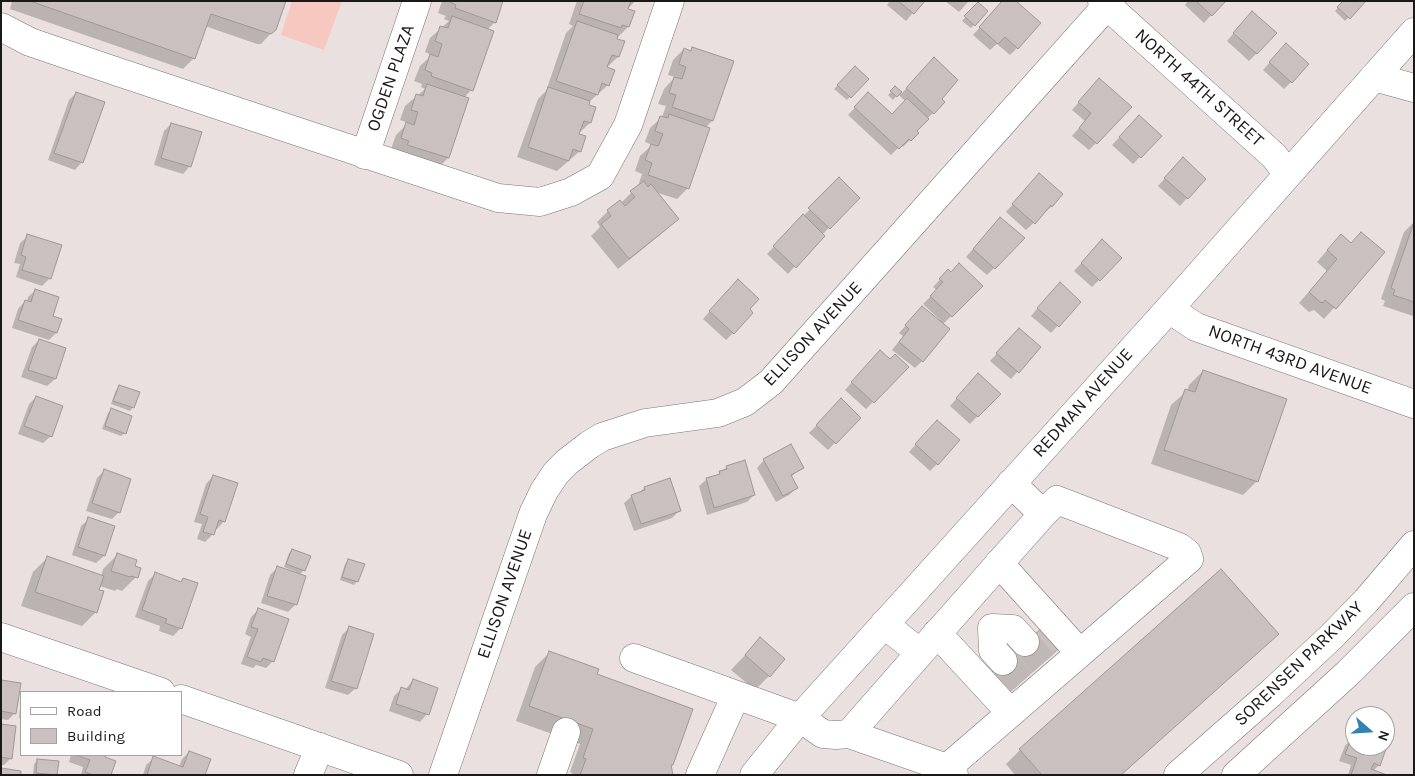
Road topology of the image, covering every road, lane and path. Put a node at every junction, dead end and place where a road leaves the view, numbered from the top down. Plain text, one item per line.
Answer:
1 (417, 1) edge
2 (670, 1) edge
3 (1107, 3) edge
4 (1, 27) edge
5 (1414, 32) edge
6 (1374, 77) junction
7 (1414, 88) edge
8 (365, 155) junction
9 (1287, 173) junction
10 (1169, 309) junction
11 (1414, 404) edge
12 (1011, 482) junction
13 (1042, 514) junction
14 (1414, 545) edge
15 (999, 564) junction
16 (968, 599) junction
17 (1414, 607) edge
18 (884, 624) junction
19 (992, 628) junction
20 (1, 637) edge
21 (1025, 642) tunnel mouth
22 (929, 643) junction
23 (1080, 653) junction
24 (634, 658) dead end
25 (1004, 661) tunnel mouth
26 (158, 691) edge
27 (736, 695) junction
28 (182, 699) edge
29 (1011, 713) junction
30 (800, 718) junction
31 (566, 732) dead end
32 (849, 734) junction
33 (320, 747) junction
34 (950, 771) edge
35 (308, 775) edge
36 (399, 775) edge
37 (443, 775) edge
38 (551, 775) edge
39 (700, 775) edge
40 (754, 775) edge
41 (1178, 775) edge
42 (1236, 775) edge

1 - 8 street, OGDEN PLAZA
2 - 8 street
3 - 9 street, NORTH 44TH STREET
3 - 37 street, ELLISON AVENUE
4 - 8 street
5 - 6 street, REDMAN AVENUE
6 - 7 street
6 - 9 street, REDMAN AVENUE
9 - 10 street, REDMAN AVENUE
10 - 11 street, NORTH 43RD AVENUE
10 - 12 street, REDMAN AVENUE
12 - 13 street
12 - 18 street, REDMAN AVENUE
13 - 15 street
13 - 23 street
14 - 41 street, SORENSEN PARKWAY
15 - 16 street
15 - 23 street
16 - 19 street
16 - 22 street
17 - 42 street
18 - 22 street
18 - 30 street, REDMAN AVENUE
19 - 21 street
19 - 25 street
20 - 26 street
22 - 29 street
22 - 32 street
23 - 29 street
24 - 27 street
27 - 30 street
27 - 39 street
28 - 33 street
29 - 34 street
30 - 32 street
30 - 40 street, REDMAN AVENUE
31 - 38 street
32 - 34 street
33 - 35 street
33 - 36 street

